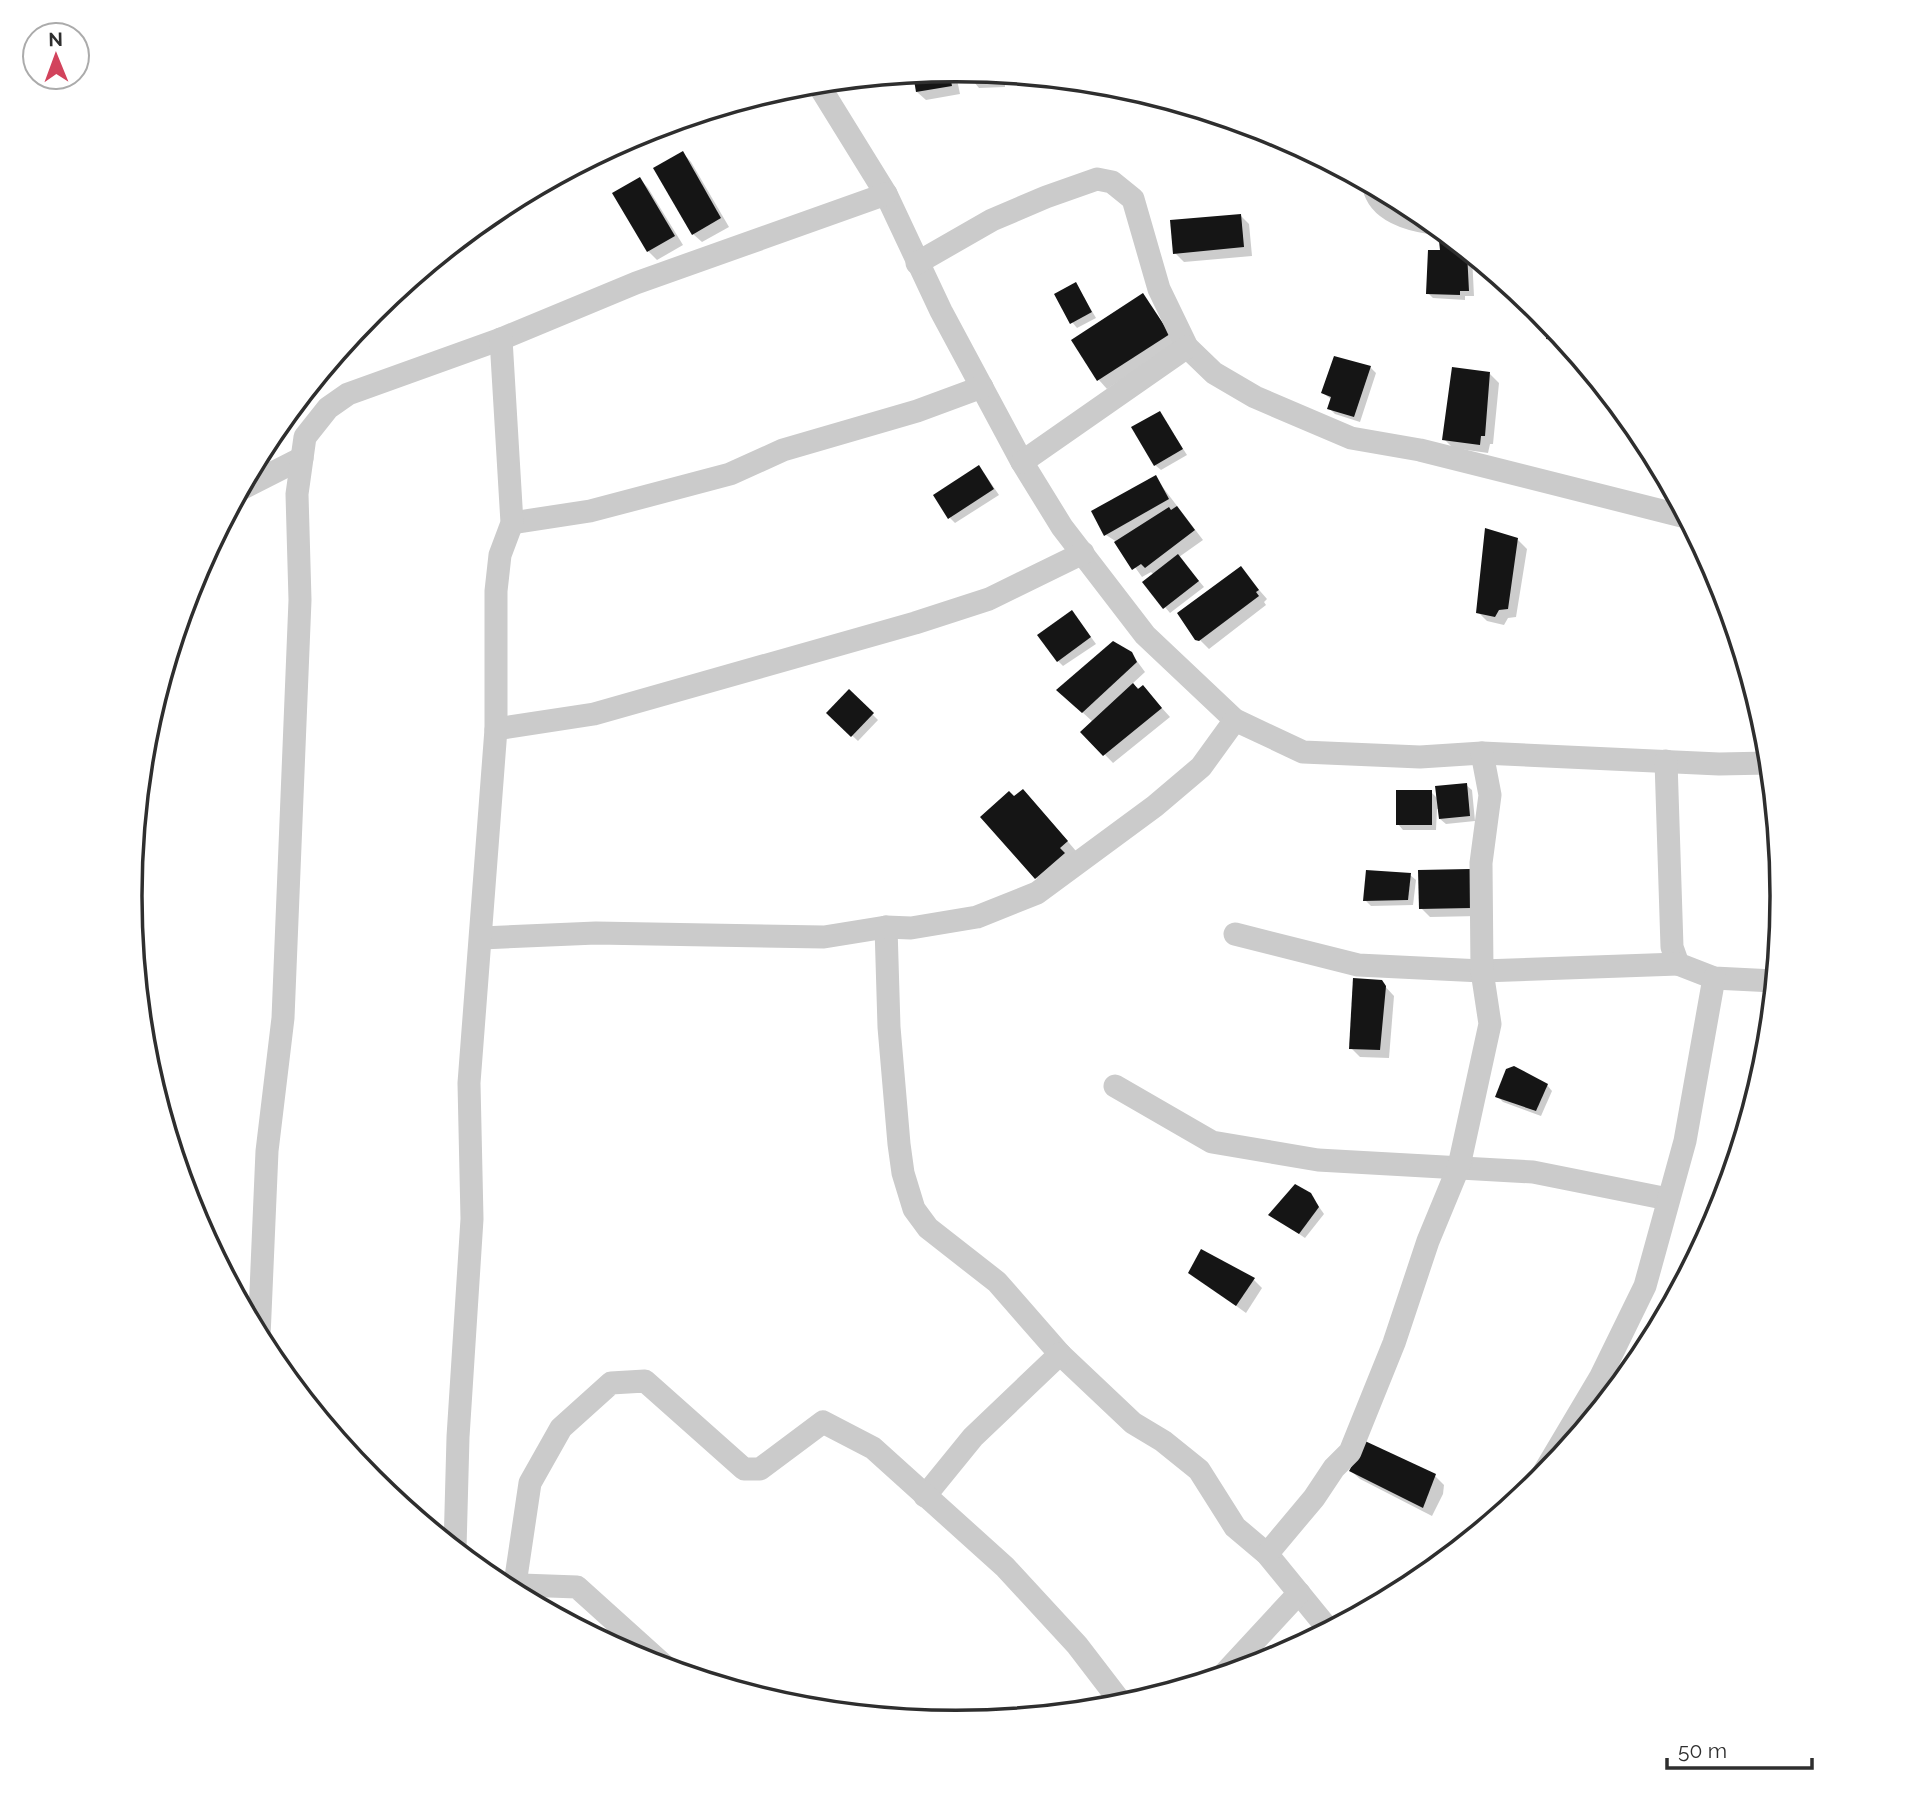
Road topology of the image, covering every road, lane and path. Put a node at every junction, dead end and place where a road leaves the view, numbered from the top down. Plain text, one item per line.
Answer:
1 (824, 93) edge
2 (886, 194) junction
3 (1376, 199) edge
4 (1399, 213) edge
5 (917, 262) junction
6 (501, 339) junction
7 (1187, 346) junction
8 (982, 387) junction
9 (302, 458) junction
10 (1022, 462) junction
11 (255, 482) edge
12 (1674, 514) edge
13 (512, 523) junction
14 (1083, 553) junction
15 (1235, 720) junction
16 (496, 729) junction
17 (1482, 753) junction
18 (1666, 761) junction
19 (1759, 763) edge
20 (886, 927) junction
21 (1235, 934) dead end
22 (482, 938) junction
23 (1678, 964) junction
24 (1482, 971) junction
25 (1714, 978) junction
26 (1766, 981) edge
27 (1115, 1086) dead end
28 (1459, 1166) junction
29 (1668, 1199) junction
30 (260, 1318) edge
31 (1060, 1353) junction
32 (1565, 1436) edge
33 (925, 1496) junction
34 (455, 1538) edge
35 (1267, 1554) junction
36 (508, 1576) edge
37 (521, 1585) edge
38 (1299, 1593) junction
39 (1323, 1623) edge
40 (645, 1649) edge
41 (1236, 1661) edge
42 (1115, 1695) edge

1 - 2 street
2 - 5 street
2 - 6 street
3 - 4 street
5 - 7 street
5 - 8 street
6 - 9 street
6 - 13 street
7 - 10 street
7 - 12 street
8 - 10 street
8 - 13 street
9 - 11 street
9 - 30 street
10 - 14 street
13 - 16 street
14 - 15 street
14 - 16 street
15 - 17 street
15 - 20 street
16 - 22 street
17 - 18 street
17 - 24 street
18 - 19 street
18 - 23 street
20 - 22 street
20 - 31 street
21 - 24 street
22 - 34 street
23 - 24 street
23 - 25 street
24 - 28 street
25 - 26 street
25 - 29 street
27 - 28 street
28 - 29 street
28 - 35 street
29 - 32 street
31 - 33 street
31 - 35 street
33 - 36 street
33 - 42 street
35 - 38 street
37 - 40 street
38 - 39 street
38 - 41 street

